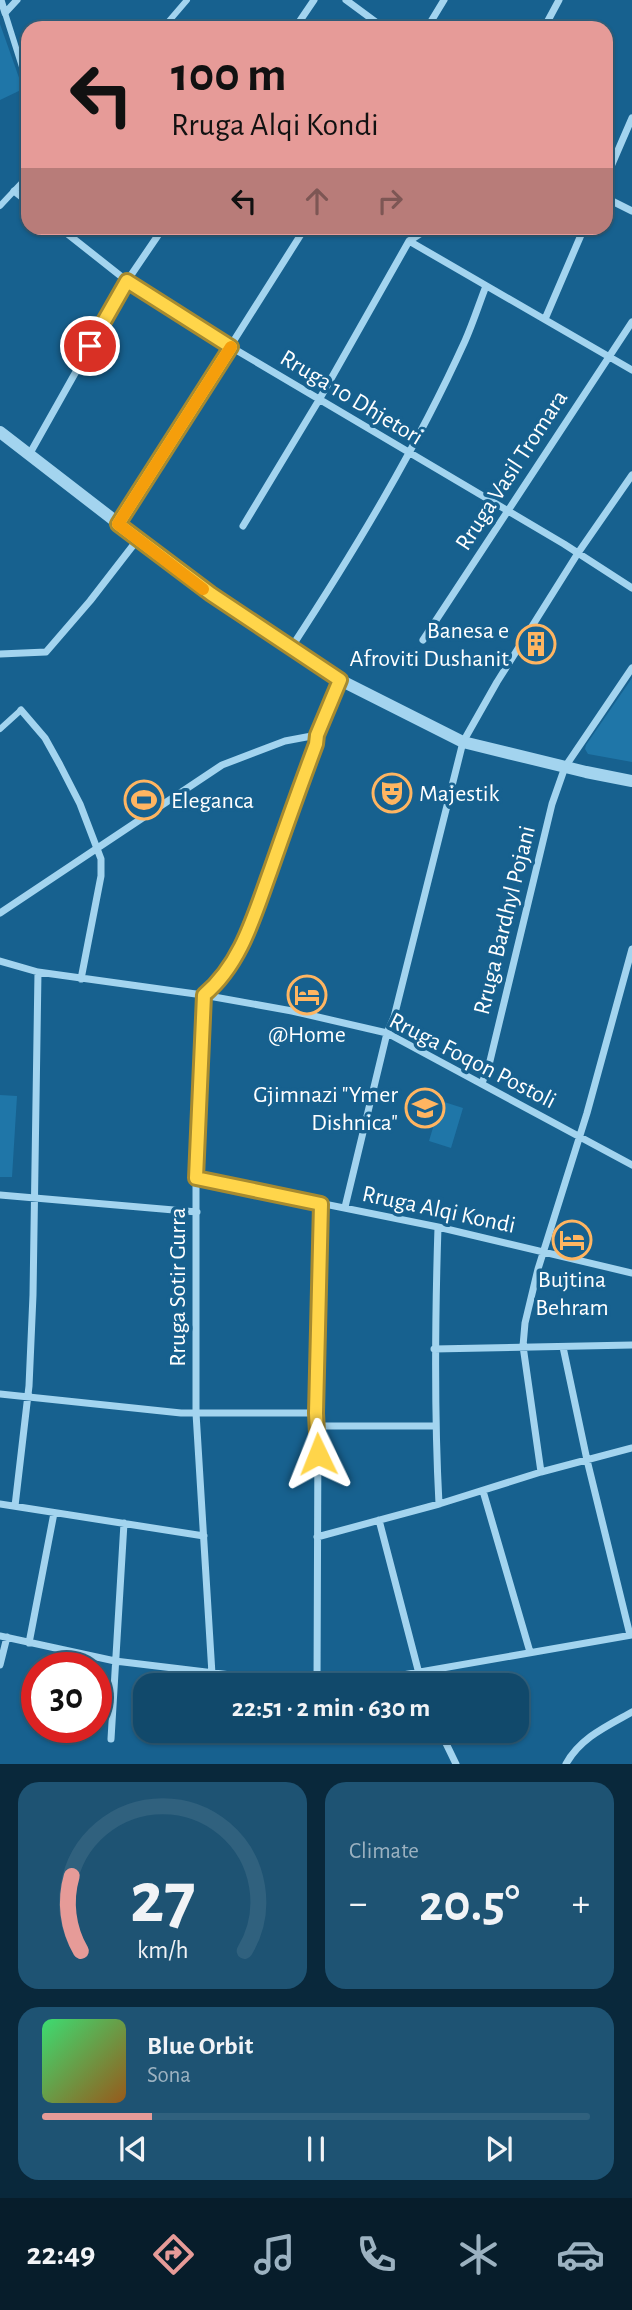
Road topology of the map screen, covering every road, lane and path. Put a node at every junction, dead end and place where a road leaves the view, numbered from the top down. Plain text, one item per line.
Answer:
1 (1, 0) edge
2 (17, 0) edge
3 (187, 0) edge
4 (314, 0) edge
5 (346, 0) edge
6 (444, 0) edge
7 (559, 0) edge
8 (5, 13) junction
9 (169, 21) edge
10 (300, 21) edge
11 (374, 21) edge
12 (431, 21) edge
13 (548, 21) edge
14 (21, 64) edge
15 (632, 118) edge
16 (613, 162) edge
17 (21, 184) edge
18 (14, 191) junction
19 (21, 196) edge
20 (613, 202) edge
21 (0, 206) edge
22 (632, 211) edge
23 (0, 213) edge
24 (69, 235) edge
25 (158, 235) edge
26 (301, 235) edge
27 (418, 235) edge
28 (581, 235) edge
29 (409, 241) junction
30 (127, 281) junction
31 (486, 286) junction
32 (545, 319) junction
33 (632, 322) edge
34 (231, 347) junction
35 (609, 356) junction
36 (632, 370) edge
37 (319, 400) junction
38 (0, 432) edge
39 (408, 453) junction
40 (29, 455) junction
41 (632, 475) edge
42 (507, 512) junction
43 (118, 524) junction
44 (243, 526) dead end
45 (138, 539) junction
46 (578, 553) junction
47 (632, 588) edge
48 (423, 640) dead end
49 (291, 649) junction
50 (0, 654) edge
51 (632, 668) edge
52 (340, 680) junction
53 (21, 710) joint
54 (0, 729) edge
55 (317, 735) junction
56 (463, 742) junction
57 (565, 766) junction
58 (632, 781) edge
59 (98, 850) junction
60 (0, 913) edge
61 (632, 949) edge
62 (0, 961) edge
63 (38, 972) junction
64 (80, 979) junction
65 (204, 995) junction
66 (387, 1033) junction
67 (482, 1083) junction
68 (578, 1137) junction
69 (632, 1165) edge
70 (196, 1178) junction
71 (0, 1195) edge
72 (33, 1197) junction
73 (321, 1204) junction
74 (345, 1208) junction
75 (197, 1212) junction
76 (438, 1227) junction
77 (544, 1252) junction
78 (632, 1273) edge
79 (632, 1345) edge
80 (523, 1346) junction
81 (563, 1347) junction
82 (434, 1349) junction
83 (0, 1394) edge
84 (27, 1397) junction
85 (196, 1413) junction
86 (316, 1413) junction
87 (318, 1426) junction
88 (435, 1426) junction
89 (632, 1448) edge
90 (587, 1460) junction
91 (541, 1472) junction
92 (482, 1491) junction
93 (0, 1504) edge
94 (439, 1504) junction
95 (15, 1506) junction
96 (54, 1513) junction
97 (379, 1520) junction
98 (124, 1523) junction
99 (204, 1536) junction
100 (317, 1537) junction
101 (631, 1635) edge
102 (4, 1636) edge
103 (29, 1643) junction
104 (530, 1652) junction
105 (116, 1661) junction
106 (0, 1665) edge
107 (417, 1672) junction
108 (205, 1673) edge
109 (212, 1673) edge
110 (315, 1673) edge
111 (412, 1673) edge
112 (632, 1712) edge
113 (112, 1723) edge
114 (446, 1743) edge
115 (456, 1764) edge
116 (566, 1764) edge

1 - 8 street
2 - 8 street
3 - 9 street
4 - 10 street
5 - 11 street
6 - 12 street
7 - 13 street
8 - 14 street
15 - 16 street
17 - 18 street
18 - 19 street
18 - 21 street
18 - 23 street
20 - 22 street
24 - 30 street, Rruga 10 Dhjetori
25 - 30 street
26 - 34 street
27 - 29 street
28 - 32 street
29 - 31 street
29 - 37 street
30 - 34 street, Rruga 10 Dhjetori
30 - 40 street
31 - 32 street
31 - 39 street
32 - 35 street
33 - 35 street, Rruga Vasil Tromara
34 - 37 street, Rruga 10 Dhjetori
34 - 43 street
35 - 36 street
35 - 42 street, Rruga Vasil Tromara
37 - 39 street, Rruga 10 Dhjetori
37 - 44 street
38 - 40 street
39 - 42 street, Rruga 10 Dhjetori
39 - 49 street
40 - 43 street
41 - 46 street
42 - 46 street, Rruga 10 Dhjetori
42 - 48 street, Rruga Vasil Tromara
43 - 45 street
45 - 49 street
45 - 50 street
46 - 47 street, Rruga 10 Dhjetori
46 - 56 street
49 - 52 street
51 - 57 street, Rruga Bardhyl Pojani
52 - 55 street
52 - 56 street
53 - 54 street
53 - 59 street
55 - 59 street
55 - 65 street
56 - 57 street
56 - 66 street
57 - 58 street
57 - 67 street, Rruga Bardhyl Pojani
59 - 60 street
59 - 64 street
61 - 68 street
62 - 63 street, Rruga Foqon Postoli
63 - 64 street, Rruga Foqon Postoli
63 - 72 street
64 - 65 street, Rruga Foqon Postoli
65 - 66 street, Rruga Foqon Postoli
65 - 70 street, Rruga Sotir Gurra
66 - 67 street, Rruga Foqon Postoli
66 - 74 street
67 - 68 street, Rruga Foqon Postoli
68 - 69 street, Rruga Foqon Postoli
68 - 77 street
70 - 73 street, Rruga Alqi Kondi
70 - 75 street, Rruga Sotir Gurra
71 - 72 street
72 - 75 street
72 - 84 street
73 - 74 street, Rruga Alqi Kondi
73 - 86 street
74 - 76 street, Rruga Alqi Kondi
75 - 85 street, Rruga Sotir Gurra
76 - 77 street, Rruga Alqi Kondi
76 - 82 street
77 - 78 street, Rruga Alqi Kondi
77 - 80 street
79 - 81 street
80 - 81 street
80 - 82 street
80 - 91 street
81 - 90 street
82 - 88 street
83 - 84 street
84 - 85 street
84 - 95 street
85 - 86 street
85 - 99 street, Rruga Sotir Gurra
86 - 87 street
87 - 88 street
87 - 100 street
88 - 94 street
89 - 90 street
90 - 91 street
90 - 101 street
91 - 92 street
92 - 94 street
92 - 104 street
93 - 95 street
94 - 97 street
95 - 96 street
96 - 98 street
96 - 103 street
97 - 100 street
97 - 107 street
98 - 99 street
98 - 105 street
99 - 109 street, Rruga Sotir Gurra
100 - 110 street
101 - 104 street
102 - 103 street
102 - 106 street
103 - 105 street
104 - 107 street
105 - 108 street
105 - 113 street
107 - 111 street
112 - 116 street
114 - 115 street

